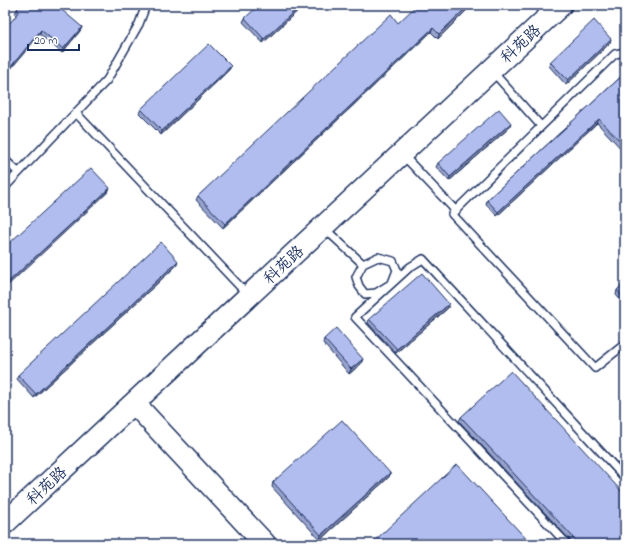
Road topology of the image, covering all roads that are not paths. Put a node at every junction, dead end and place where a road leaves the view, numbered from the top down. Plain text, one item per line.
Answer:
1 (146, 5) edge
2 (561, 5) edge
3 (625, 52) edge
4 (491, 70) junction
5 (76, 113) junction
6 (541, 126) junction
7 (402, 153) junction
8 (5, 160) edge
9 (18, 172) junction
10 (5, 187) edge
11 (456, 211) junction
12 (323, 226) junction
13 (363, 264) junction
14 (392, 283) junction
15 (248, 296) junction
16 (625, 344) edge
17 (134, 403) junction
18 (625, 478) edge
19 (5, 523) edge
20 (265, 544) edge
21 (567, 544) edge

1 - 5 lane
2 - 4 street, 科苑路
3 - 6 lane
4 - 6 lane
4 - 7 street, 科苑路
5 - 9 lane
5 - 15 lane
6 - 11 lane
7 - 11 lane
7 - 12 street, 科苑路
8 - 9 lane
9 - 10 lane
11 - 16 lane
12 - 13 lane
12 - 15 street, 科苑路
13 - 14 lane
13 - 14 lane
14 - 18 lane
14 - 21 lane
15 - 17 street, 科苑路
17 - 19 street, 科苑路
17 - 20 street

